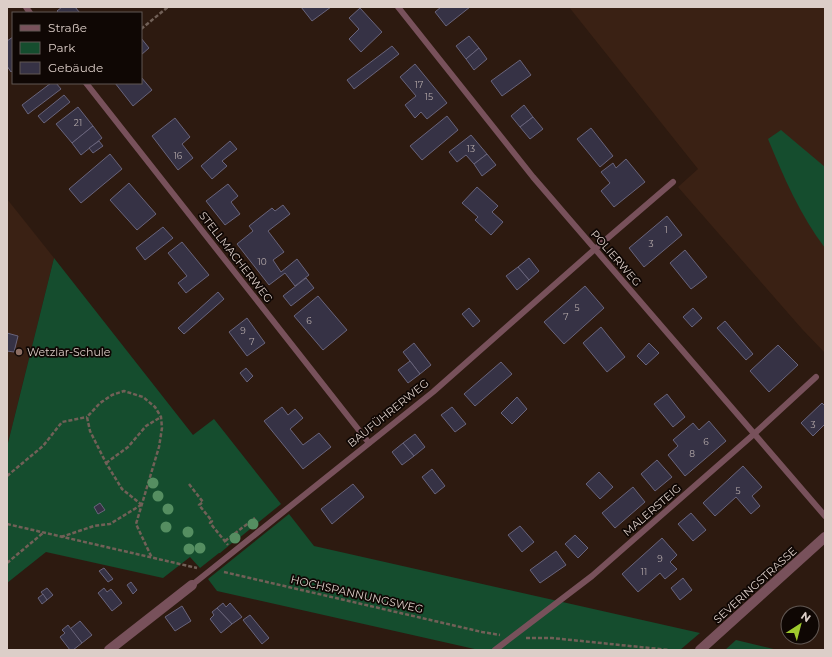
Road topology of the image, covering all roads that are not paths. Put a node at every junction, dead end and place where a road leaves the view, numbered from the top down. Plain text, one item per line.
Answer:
1 (398, 7) edge
2 (87, 84) edge
3 (672, 182) dead end
4 (595, 249) junction
5 (816, 377) dead end
6 (754, 434) junction
7 (369, 443) junction
8 (825, 516) edge
9 (825, 537) edge
10 (192, 585) joint
11 (109, 650) edge
12 (495, 650) edge
13 (700, 650) edge

1 - 4 lane, POLIERWEG
2 - 7 lane, STELLMACHERWEG
3 - 4 lane, BAUFÜHRERWEG
4 - 6 lane, POLIERWEG
4 - 7 lane, BAUFÜHRERWEG
5 - 6 lane, MALERSTEIG
6 - 8 lane, POLIERWEG
6 - 12 lane, MALERSTEIG
7 - 10 lane, BAUFÜHRERWEG
9 - 13 street, SEVERINGSTRASSE
10 - 11 street, BAUFÜHRERWEG

